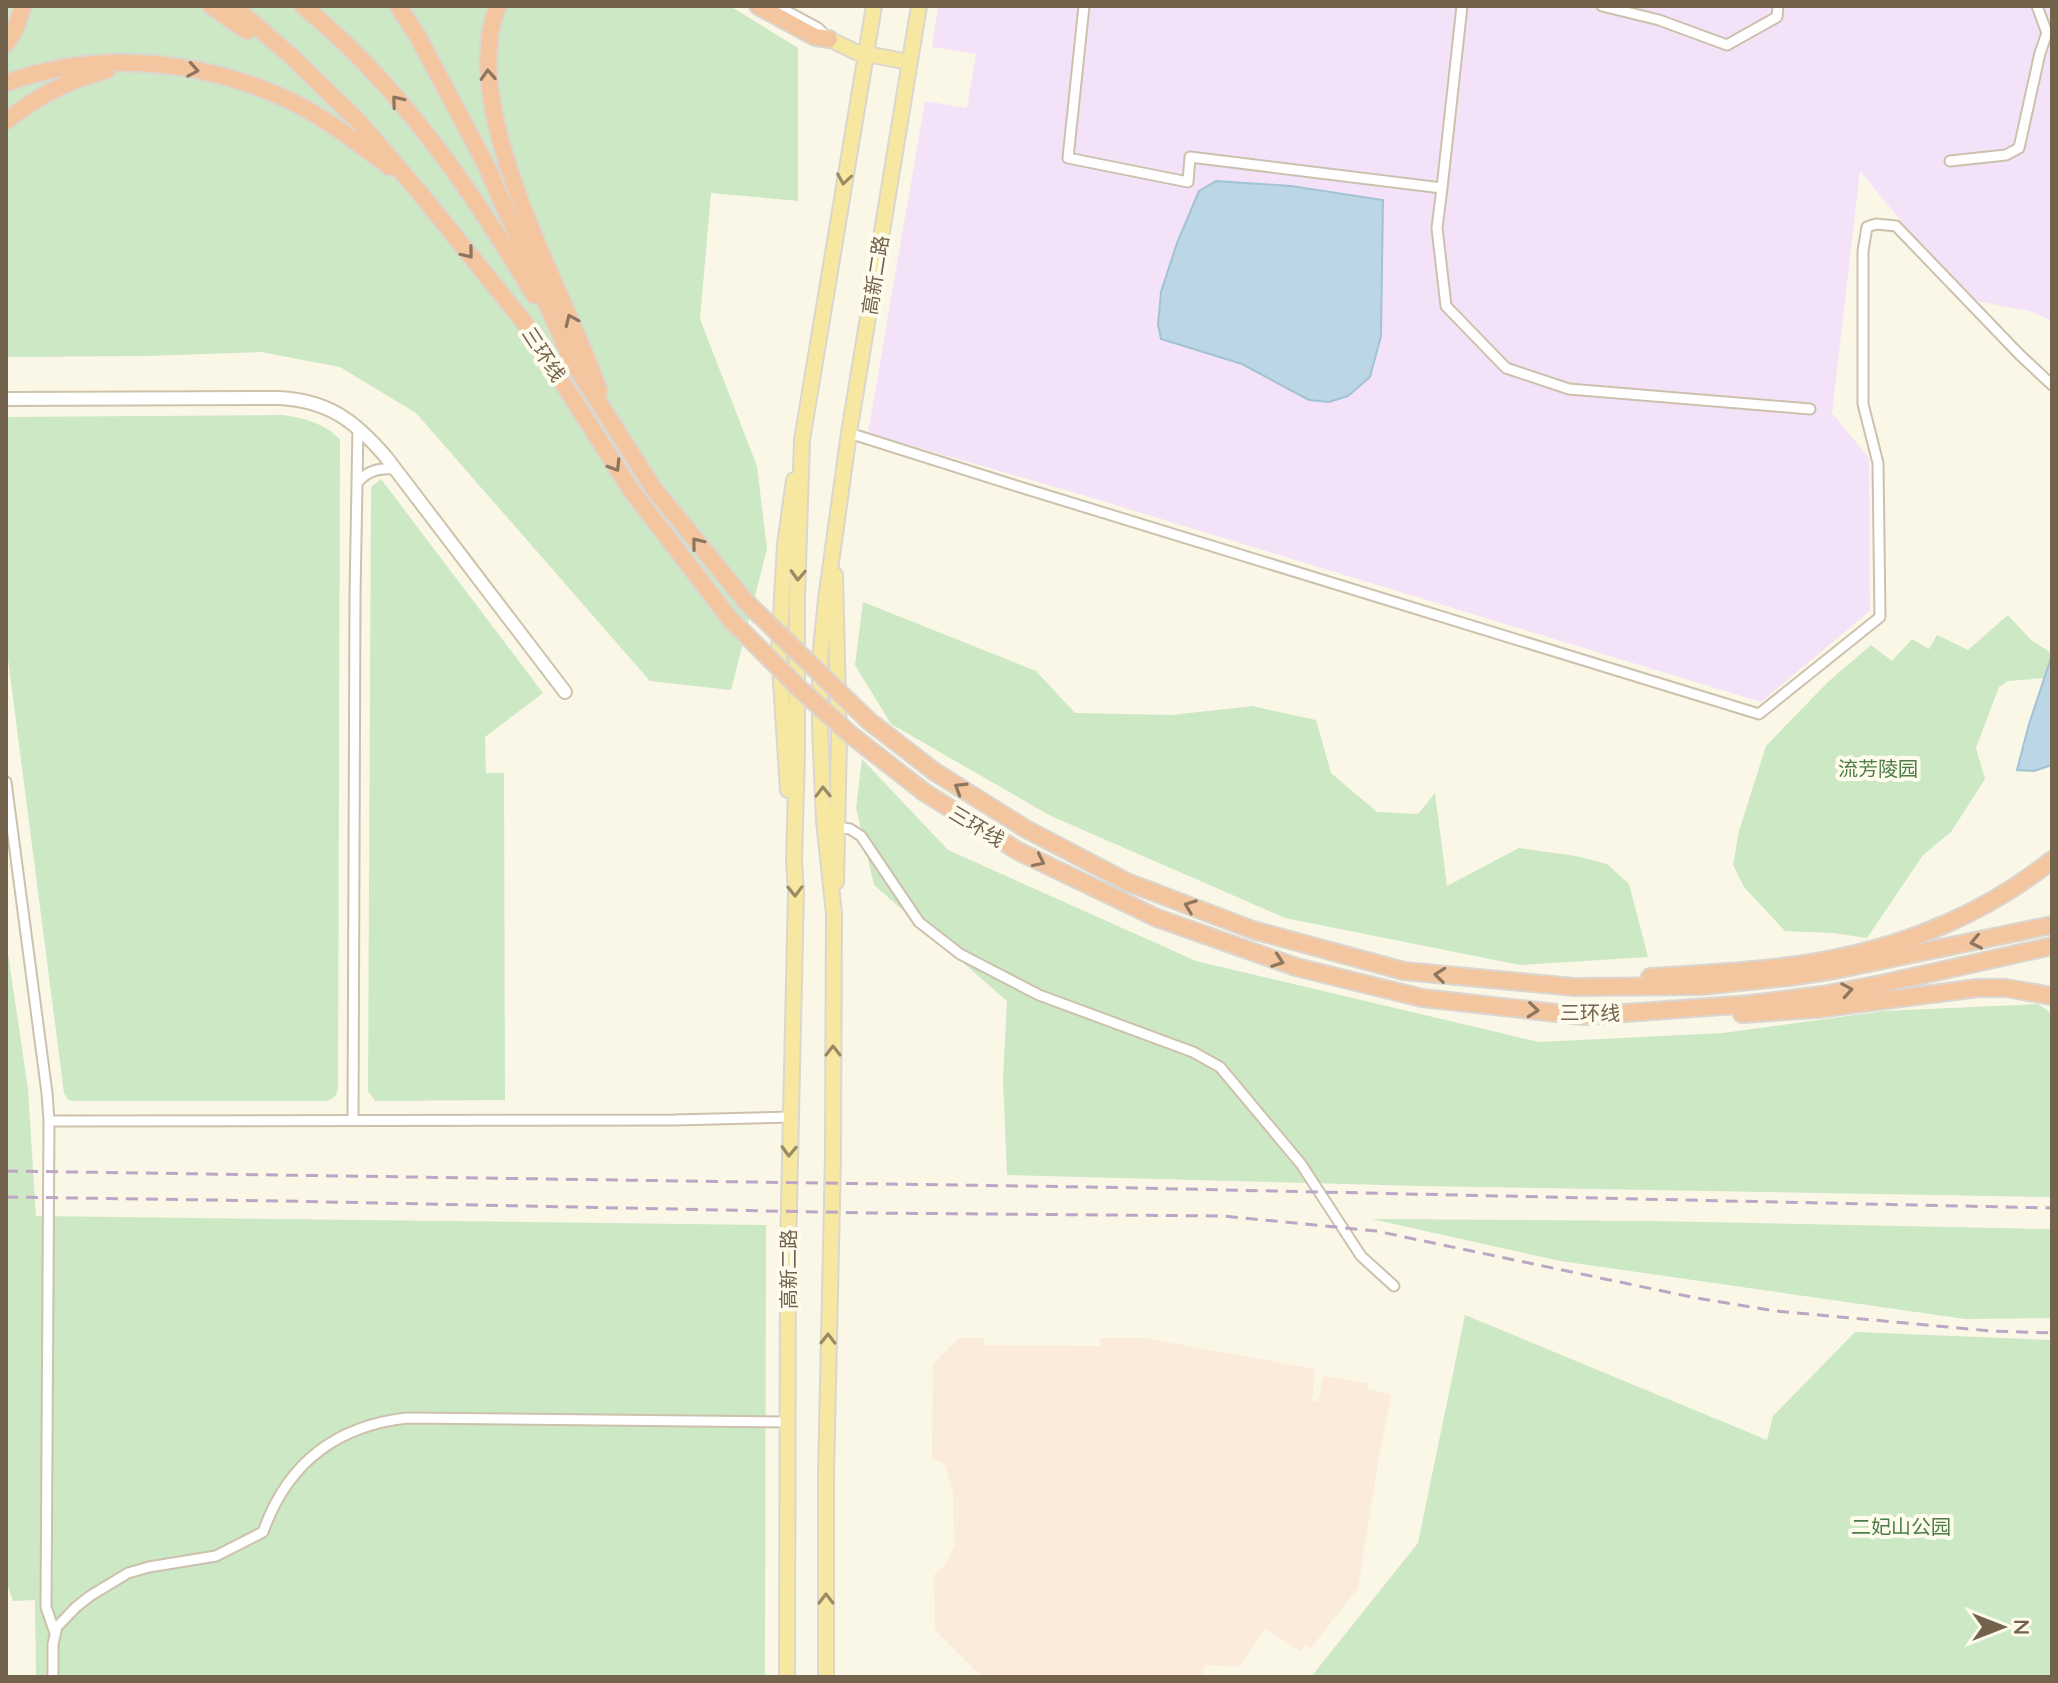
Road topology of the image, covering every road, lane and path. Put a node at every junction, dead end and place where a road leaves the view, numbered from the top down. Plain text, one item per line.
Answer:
1 (211, 6) edge
2 (233, 6) edge
3 (303, 6) edge
4 (398, 6) edge
5 (498, 6) edge
6 (758, 6) edge
7 (777, 6) edge
8 (874, 6) edge
9 (919, 6) edge
10 (1084, 6) edge
11 (1462, 6) edge
12 (1602, 6) edge
13 (1778, 6) edge
14 (2037, 6) edge
15 (22, 10) edge
16 (829, 39) junction
17 (6, 44) edge
18 (865, 54) junction
19 (909, 62) junction
20 (138, 63) junction
21 (6, 83) edge
22 (323, 86) junction
23 (6, 121) edge
24 (1950, 161) dead end
25 (1442, 188) junction
26 (419, 192) junction
27 (571, 359) junction
28 (2052, 385) edge
29 (6, 399) edge
30 (1810, 409) dead end
31 (609, 419) junction
32 (358, 427) junction
33 (849, 433) junction
34 (395, 469) junction
35 (357, 483) junction
36 (834, 545) junction
37 (565, 692) dead end
38 (6, 782) edge
39 (837, 827) junction
40 (2052, 860) edge
41 (834, 914) junction
42 (2052, 925) edge
43 (2052, 946) edge
44 (1574, 987) junction
45 (2052, 996) edge
46 (1660, 1010) junction
47 (791, 1117) junction
48 (353, 1120) junction
49 (49, 1121) junction
50 (1394, 1286) dead end
51 (788, 1422) junction
52 (55, 1633) junction
53 (53, 1677) edge
54 (787, 1677) edge
55 (826, 1677) edge

1 - 22 highway
2 - 22 highway, 三环线
27 -> 3 highway
4 - 27 highway, 三环线
31 -> 5 highway
6 - 16 highway
7 - 16 street
8 - 18 main road, 高新二路
9 - 19 main road, 高新二路
10 - 25 street
11 - 25 street
12 - 13 street
14 - 24 street
15 - 17 highway
16 - 18 main road
18 - 19 main road
18 -> 47 main road, 高新二路
19 - 33 main road, 高新二路
20 - 21 highway
20 - 23 highway
20 -> 26 highway
22 - 26 highway, 三环线
25 - 30 street
26 -> 46 highway, 三环线, bridge
27 - 31 highway, 三环线
28 - 33 street
29 - 32 street
44 -> 31 highway, 三环线, bridge
32 - 34 street
32 - 35 street
33 - 36 main road, 高新二路
34 - 35 street
34 - 37 street
35 - 48 street
36 - 39 main road, 高新二路
41 -> 36 main road, 高新二路
38 - 49 street
39 - 41 main road, 高新二路
39 - 50 street
40 - 44 highway
55 -> 41 main road, 高新二路
42 -> 44 highway, 三环线
46 -> 43 highway, 三环线
45 - 46 highway
47 - 48 street
47 -> 51 main road, 高新二路
48 - 49 street
49 - 52 street
51 - 52 street
51 - 54 main road, 高新二路
52 - 53 street

